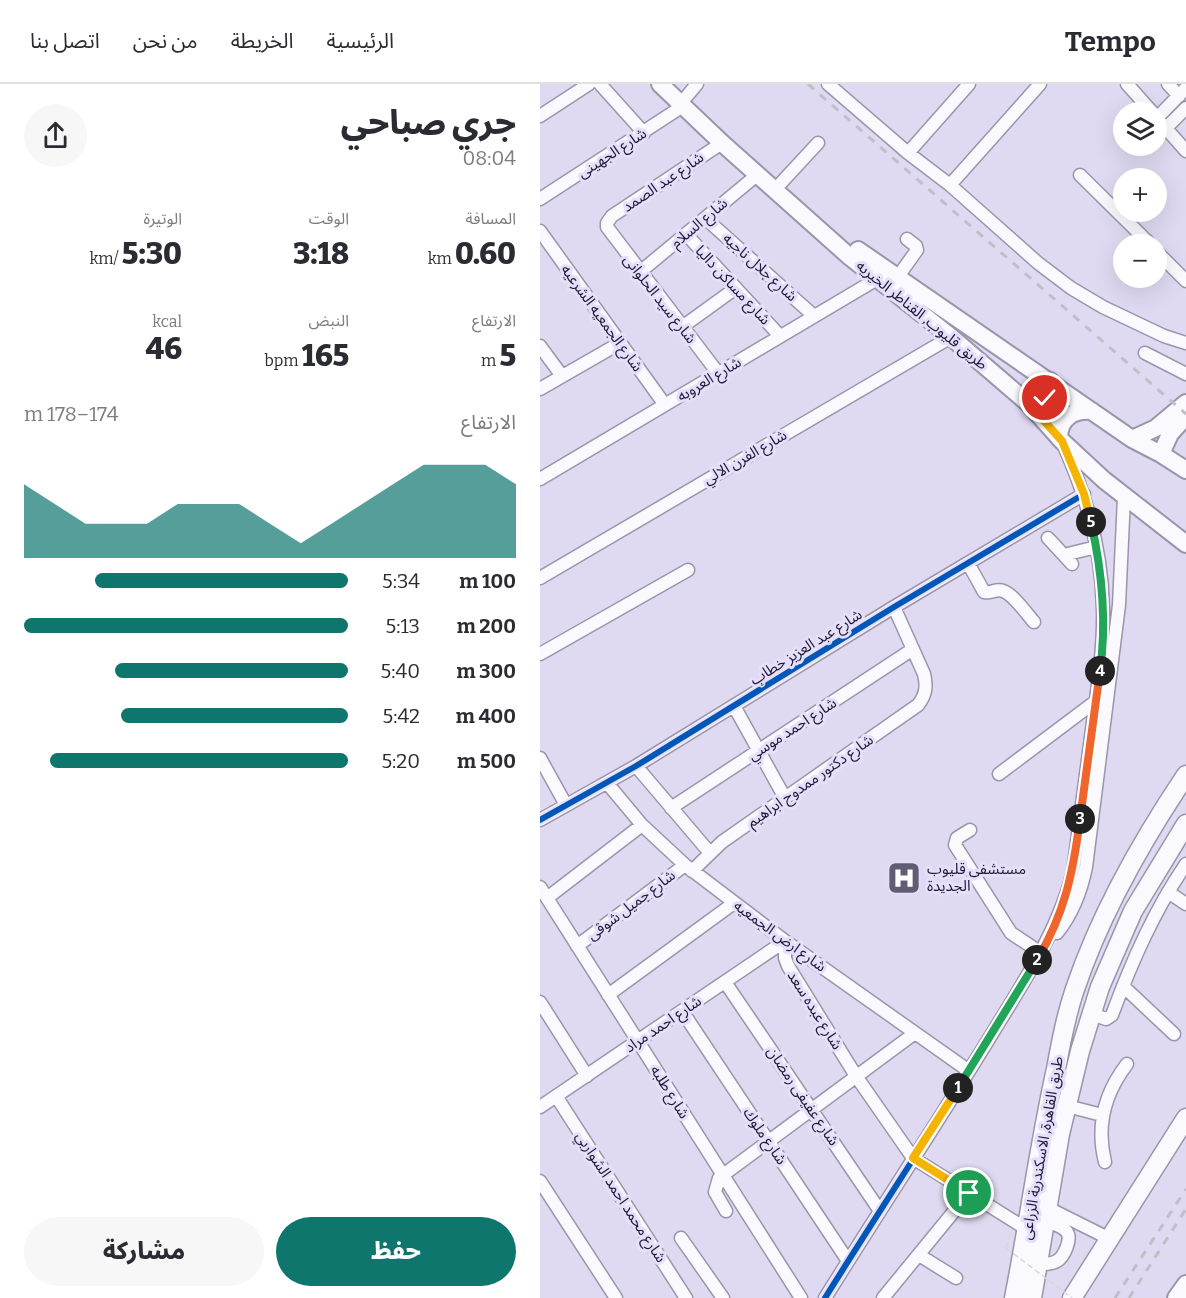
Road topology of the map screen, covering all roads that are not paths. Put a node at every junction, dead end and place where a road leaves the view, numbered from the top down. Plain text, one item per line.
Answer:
1 (589, 84) edge
2 (600, 84) edge
3 (660, 84) edge
4 (675, 84) edge
5 (828, 84) edge
6 (969, 84) edge
7 (1040, 84) edge
8 (1127, 84) edge
9 (1168, 84) edge
10 (1182, 92) edge
11 (689, 95) edge
12 (1143, 102) edge
13 (1167, 108) edge
14 (1186, 108) edge
15 (540, 116) edge
16 (1167, 127) edge
17 (1167, 129) edge
18 (644, 132) junction
19 (722, 142) junction
20 (818, 142) dead end
21 (1186, 150) edge
22 (908, 153) junction
23 (758, 175) junction
24 (1080, 175) dead end
25 (782, 183) junction
26 (950, 185) junction
27 (540, 199) edge
28 (705, 218) junction
29 (607, 223) joint
30 (540, 231) edge
31 (686, 234) junction
32 (1140, 234) edge
33 (907, 238) dead end
34 (1167, 262) edge
35 (640, 272) junction
36 (897, 278) junction
37 (878, 279) junction
38 (1186, 281) edge
39 (736, 288) junction
40 (814, 316) junction
41 (682, 327) junction
42 (780, 336) junction
43 (951, 337) junction
44 (620, 342) junction
45 (1186, 343) edge
46 (540, 346) edge
47 (1145, 353) dead end
48 (718, 373) junction
49 (1186, 374) edge
50 (562, 376) junction
51 (1050, 381) junction
52 (540, 388) edge
53 (1186, 403) edge
54 (1029, 404) junction
55 (665, 405) junction
56 (1092, 411) junction
57 (1186, 416) edge
58 (1132, 439) junction
59 (1060, 440) junction
60 (1161, 454) junction
61 (1186, 471) edge
62 (540, 479) edge
63 (1084, 494) junction
64 (1124, 497) junction
65 (1048, 538) dead end
66 (1186, 544) edge
67 (1096, 547) junction
68 (968, 563) junction
69 (688, 570) dead end
70 (540, 578) edge
71 (894, 607) junction
72 (1034, 622) dead end
73 (913, 649) junction
74 (540, 654) edge
75 (1096, 701) junction
76 (734, 706) junction
77 (759, 750) junction
78 (540, 758) edge
79 (636, 766) junction
80 (999, 774) dead end
81 (1186, 775) edge
82 (607, 783) junction
83 (785, 798) junction
84 (566, 805) junction
85 (671, 808) junction
86 (540, 820) edge
87 (1186, 824) edge
88 (642, 825) junction
89 (970, 830) dead end
90 (710, 853) junction
91 (1186, 864) edge
92 (688, 868) junction
93 (540, 886) edge
94 (1168, 892) junction
95 (547, 898) junction
96 (734, 903) junction
97 (1186, 904) edge
98 (785, 941) junction
99 (577, 946) junction
100 (1041, 953) junction
101 (725, 982) junction
102 (1123, 986) junction
103 (608, 995) junction
104 (540, 1002) edge
105 (682, 1011) junction
106 (1092, 1014) junction
107 (915, 1033) junction
108 (1174, 1034) dead end
109 (638, 1041) junction
110 (1127, 1064) dead end
111 (969, 1071) junction
112 (586, 1076) junction
113 (856, 1076) junction
114 (556, 1096) junction
115 (541, 1105) edge
116 (1068, 1106) junction
117 (812, 1110) junction
118 (1102, 1115) junction
119 (1186, 1118) edge
120 (769, 1142) junction
121 (913, 1158) junction
122 (1105, 1162) dead end
123 (723, 1175) junction
124 (540, 1181) edge
125 (969, 1193) junction
126 (726, 1211) dead end
127 (880, 1211) junction
128 (1047, 1215) junction
129 (1019, 1231) junction
130 (681, 1238) dead end
131 (1110, 1239) junction
132 (919, 1255) junction
133 (848, 1261) junction
134 (1038, 1265) junction
135 (956, 1278) dead end
136 (616, 1298) edge
137 (686, 1298) edge
138 (723, 1298) edge
139 (801, 1298) edge
140 (825, 1298) edge
141 (883, 1298) edge
142 (1014, 1298) edge
143 (1032, 1298) edge
144 (1072, 1298) edge

1 - 15 street
2 - 18 street
3 - 11 main road, طريق قليوب, القناطر الخيريه
4 - 11 main road, طريق قليوب, القناطر الخيريه
5 - 22 street
6 - 22 street
7 - 26 street
8 - 12 street
9 - 10 street
10 - 13 street
11 - 18 street, شارع الجهينى
11 - 19 main road, طريق قليوب, القناطر الخيريه
11 - 25 main road, طريق قليوب, القناطر الخيريه
14 - 16 street
17 - 21 street
18 - 27 street, شارع الجهينى
19 - 23 main road, طريق قليوب, القناطر الخيريه
19 - 29 street, شارع عبد الصمد
20 - 25 street
22 - 26 street
23 - 28 street, شارع السلام
23 - 37 main road, طريق قليوب, القناطر الخيريه
24 - 32 street
25 - 36 main road, طريق قليوب, القناطر الخيريه
26 - 45 street
28 - 31 street, شارع السلام
28 - 40 street, شارع جلال ناجيه
29 - 35 street, شارع سيد الحلوانى
30 - 44 street, شارع الجمعيه الشرعيه
31 - 35 street, شارع السلام
31 - 39 street, شارع مساكن داليا
33 - 36 street
34 - 38 street
35 - 41 street, شارع سيد الحلوانى
36 - 51 main road, طريق قليوب, القناطر الخيريه
37 - 40 street, شارع العروبه
37 - 43 main road, طريق قليوب, القناطر الخيريه
39 - 41 street
39 - 42 street, شارع مساكن داليا
40 - 42 street, شارع العروبه
41 - 48 street, شارع سيد الحلوانى
42 - 48 street, شارع العروبه
43 - 54 main road, طريق قليوب, القناطر الخيريه
43 - 70 street, شارع الفرن الالي
44 - 50 street
44 - 55 street, شارع الجمعيه الشرعيه
46 - 50 street
47 - 49 street
48 - 55 street, شارع العروبه
50 - 52 street
51 - 54 main road
51 - 56 main road, طريق قليوب, القناطر الخيريه
53 - 58 main road
54 - 59 main road, طريق قليوب, القناطر الخيريه
55 - 62 street, شارع العروبه
56 - 58 main road, طريق قليوب, القناطر الخيريه
56 - 59 main road
57 - 60 main road
58 - 60 main road, طريق قليوب, القناطر الخيريه
59 - 63 street
59 - 64 main road, طريق قليوب, القناطر الخيريه
60 - 61 main road, طريق قليوب, القناطر الخيريه
63 - 67 street
63 - 68 street, شارع عبد العزيز خطاب
64 - 66 main road, طريق قليوب, القناطر الخيريه
64 - 100 street
65 - 67 street
67 - 75 street
68 - 71 street, شارع عبد العزيز خطاب
68 - 72 street
69 - 74 street
71 - 73 street
71 - 76 street, شارع عبد العزيز خطاب
73 - 77 street, شارع احمد موسي
73 - 83 street, شارع دكتور ممدوح ابراهيم
75 - 80 street
75 - 100 street
76 - 77 street
76 - 79 street, شارع عبد العزيز خطاب
77 - 83 street
77 - 85 street, شارع احمد موسي
78 - 84 street
79 - 82 street, شارع عبد العزيز خطاب
79 - 85 street
81 - 129 highway, طريق القاهرة, الاسكندرية الزراعى
82 - 84 street, شارع عبد العزيز خطاب
82 - 88 street, شارع ارض الجمعيه
83 - 90 street, شارع دكتور ممدوح ابراهيم
84 - 86 street, شارع عبد العزيز خطاب
85 - 90 street
87 - 106 highway, طريق القاهرة, الاسكندرية الزراعى
88 - 92 street, شارع ارض الجمعيه
88 - 95 street
89 - 100 street
90 - 92 street, شارع دكتور ممدوح ابراهيم
91 - 94 street
92 - 96 street, شارع ارض الجمعيه
92 - 99 street, شارع جميل شوقى
93 - 95 street, شارع طلبه
94 - 97 street
94 - 102 street
95 - 99 street, شارع طلبه
96 - 98 street, شارع ارض الجمعيه
96 - 103 street
98 - 101 street, شارع احمد مراد
98 - 107 street, شارع ارض الجمعيه
98 - 113 street, شارع عبده سعد
99 - 103 street, شارع طلبه
100 - 111 street
101 - 105 street, شارع احمد مراد
101 - 117 street, شارع عفيفى رمضان
102 - 106 street
102 - 108 street
103 - 109 street, شارع طلبه
104 - 112 street
105 - 109 street, شارع احمد مراد
105 - 120 street, شارع ملوك
106 - 116 highway, طريق القاهرة, الاسكندرية الزراعى
107 - 111 street, شارع ارض الجمعيه
107 - 113 street
109 - 112 street, شارع احمد مراد
109 - 123 street, شارع طلبه
110 - 118 street
111 - 121 street
112 - 114 street, شارع احمد مراد
113 - 117 street
113 - 121 street, شارع عبده سعد
114 - 115 street, شارع احمد مراد
114 - 137 street, شارع محمد احمد الشواربي
116 - 118 street
116 - 128 highway, طريق القاهرة, الاسكندرية الزراعى
117 - 120 street
117 - 127 street, شارع عفيفى رمضان
118 - 122 street
119 - 131 highway
120 - 123 street
120 - 133 street, شارع ملوك
121 - 125 street
121 - 127 street
123 - 126 street
123 - 139 street, شارع طلبه
124 - 136 street
125 - 129 street
125 - 132 street
127 - 133 street
128 - 131 street
128 - 134 highway, طريق القاهرة, الاسكندرية الزراعى
128 - 134 street
129 - 142 highway, طريق القاهرة, الاسكندرية الزراعى
130 - 138 street
131 - 144 highway
132 - 135 street
132 - 141 street
133 - 140 street
134 - 143 highway, طريق القاهرة, الاسكندرية الزراعى

